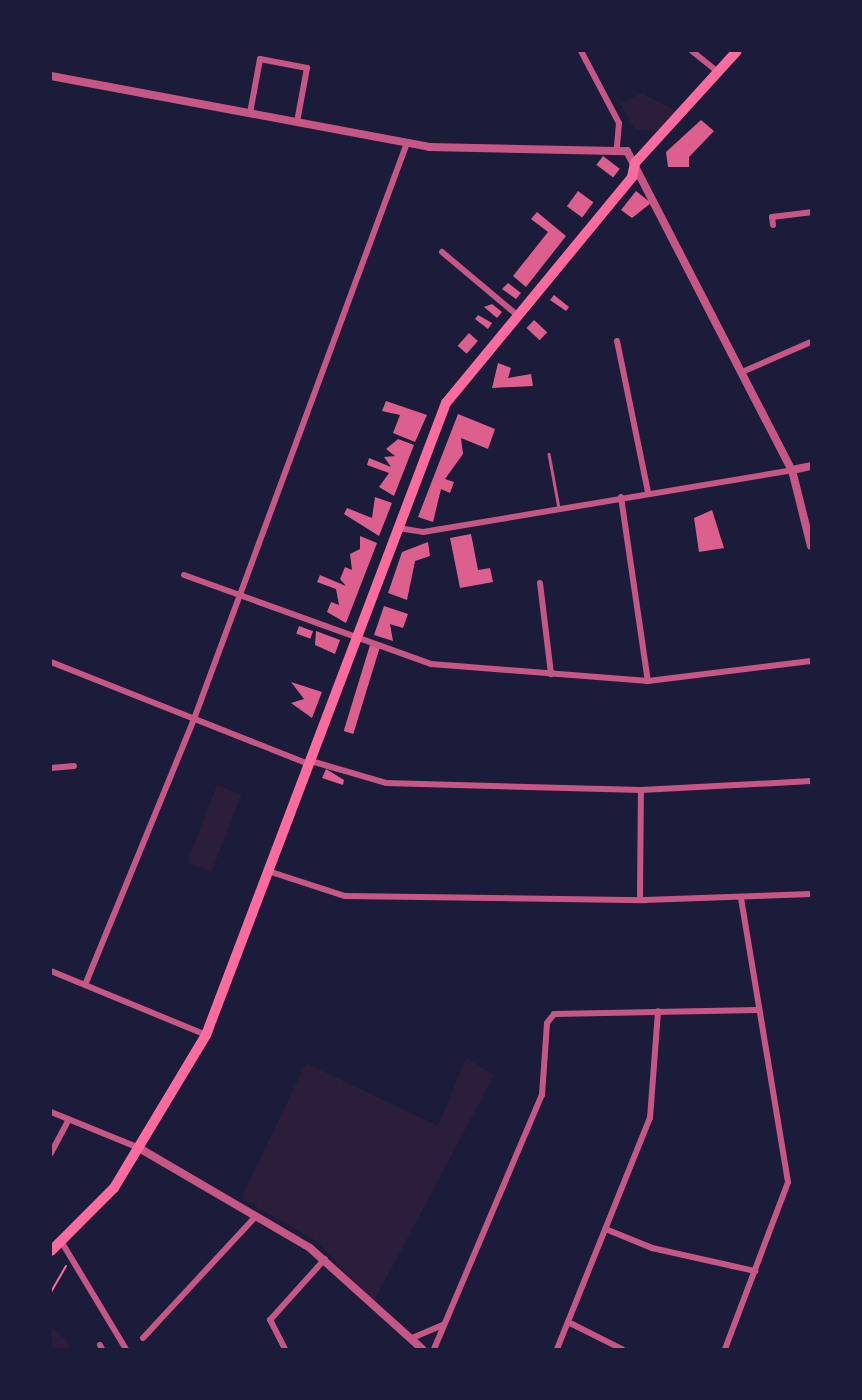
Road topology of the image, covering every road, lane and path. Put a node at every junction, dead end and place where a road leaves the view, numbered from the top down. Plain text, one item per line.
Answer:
1 (581, 51) edge
2 (692, 51) edge
3 (737, 51) edge
4 (719, 73) junction
5 (51, 76) edge
6 (250, 113) junction
7 (298, 122) junction
8 (407, 143) junction
9 (617, 146) junction
10 (635, 163) junction
11 (811, 212) edge
12 (773, 225) dead end
13 (442, 252) dead end
14 (517, 315) junction
15 (617, 341) dead end
16 (811, 342) edge
17 (742, 372) junction
18 (550, 454) dead end
19 (811, 466) edge
20 (792, 470) junction
21 (648, 492) junction
22 (621, 497) junction
23 (559, 508) junction
24 (397, 527) junction
25 (811, 546) edge
26 (184, 575) dead end
27 (540, 583) dead end
28 (241, 595) junction
29 (355, 636) junction
30 (811, 661) edge
31 (51, 662) edge
32 (551, 674) junction
33 (648, 681) junction
34 (194, 719) junction
35 (310, 763) junction
36 (74, 766) dead end
37 (51, 768) edge
38 (811, 781) edge
39 (641, 790) junction
40 (268, 871) junction
41 (811, 894) edge
42 (640, 896) junction
43 (741, 897) junction
44 (51, 971) edge
45 (85, 985) junction
46 (658, 1010) junction
47 (757, 1010) junction
48 (206, 1035) junction
49 (51, 1112) edge
50 (69, 1119) junction
51 (138, 1148) junction
52 (51, 1153) edge
53 (256, 1216) junction
54 (608, 1230) junction
55 (61, 1241) junction
56 (51, 1251) edge
57 (72, 1256) junction
58 (325, 1259) junction
59 (755, 1271) junction
60 (51, 1292) edge
61 (572, 1324) junction
62 (443, 1325) junction
63 (143, 1338) dead end
64 (412, 1338) junction
65 (125, 1349) edge
66 (285, 1349) edge
67 (422, 1349) edge
68 (434, 1349) edge
69 (557, 1349) edge
70 (622, 1349) edge
71 (724, 1349) edge

1 - 9 street
2 - 4 street
3 - 4 main road
4 - 10 main road
5 - 6 street
6 - 7 street
6 - 7 street
7 - 8 street
8 - 9 street
8 - 28 street
9 - 10 street
10 - 14 main road
10 - 17 street
11 - 12 street
13 - 14 street
14 - 24 main road
15 - 21 street
16 - 17 street
17 - 20 street
18 - 23 lane
19 - 20 street
20 - 21 street
20 - 25 street
21 - 22 street
22 - 23 street
22 - 33 street
23 - 24 street
24 - 29 main road
26 - 28 street
27 - 32 street
28 - 29 street
28 - 34 street
29 - 32 street
29 - 35 main road
30 - 33 street
31 - 34 street
32 - 33 street
34 - 35 street
34 - 45 street
35 - 39 street
35 - 40 main road
36 - 37 street
38 - 39 street
39 - 42 street
40 - 42 street
40 - 48 main road
41 - 43 street
42 - 43 street
43 - 47 street
44 - 45 street
45 - 48 street
46 - 47 street
46 - 54 street
46 - 62 street
47 - 59 street
48 - 51 main road
49 - 50 street
50 - 51 street
50 - 52 street
51 - 53 street
51 - 55 main road
53 - 58 street
53 - 63 street
54 - 59 street
54 - 61 street
55 - 56 main road
55 - 57 street
57 - 60 path
57 - 65 street
58 - 64 street
58 - 66 street
59 - 71 street
61 - 69 street
61 - 70 street
62 - 64 street
62 - 68 street
64 - 67 street

